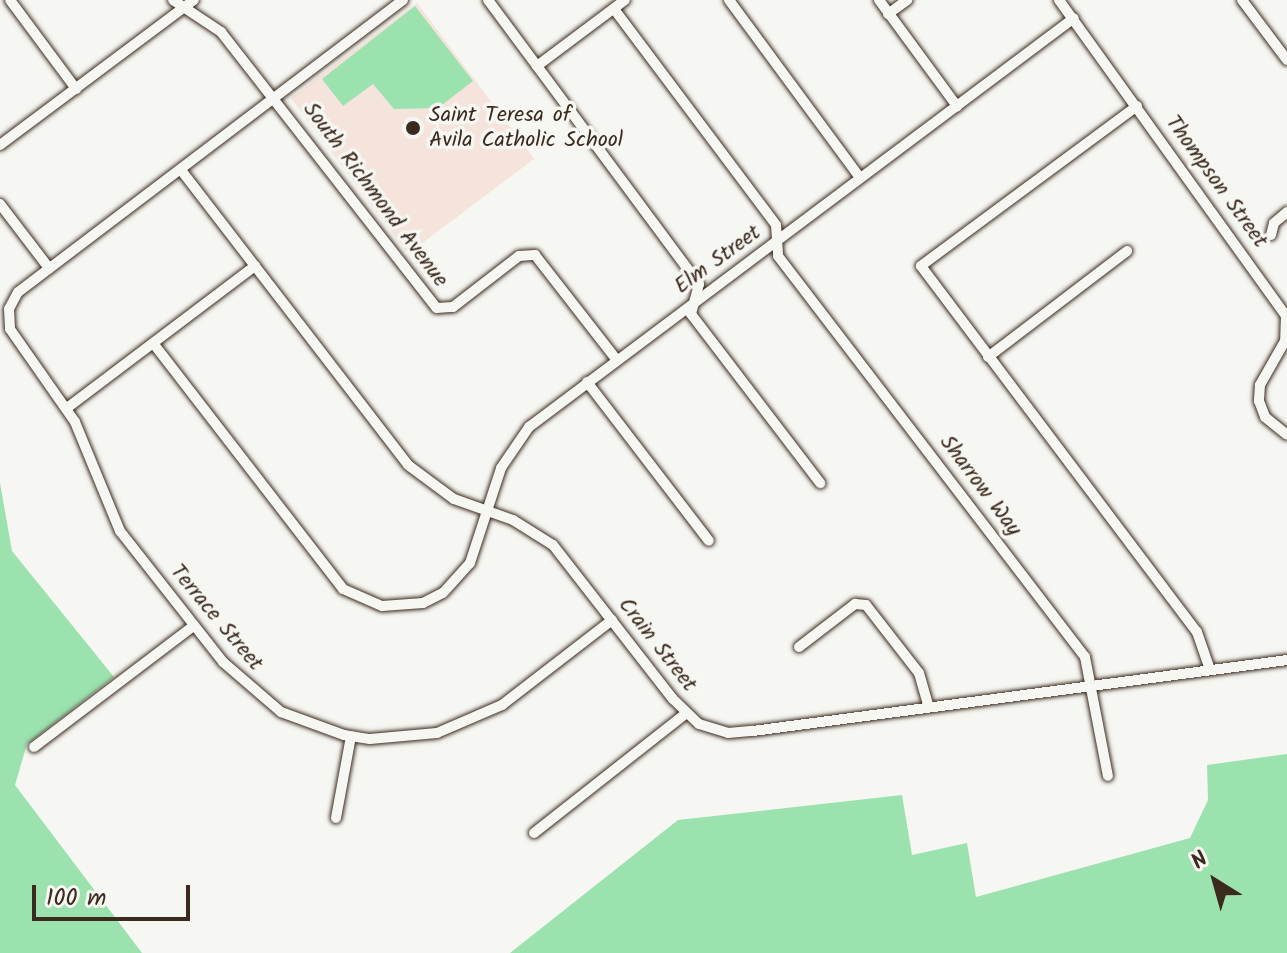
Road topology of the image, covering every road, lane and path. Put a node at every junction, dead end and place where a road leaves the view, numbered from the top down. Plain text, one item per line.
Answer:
1 (10, 0) edge
2 (173, 0) edge
3 (403, 0) edge
4 (488, 0) edge
5 (625, 0) edge
6 (729, 0) edge
7 (879, 0) edge
8 (907, 0) edge
9 (1059, 0) edge
10 (1242, 0) edge
11 (190, 3) edge
12 (614, 9) junction
13 (888, 14) junction
14 (1074, 18) junction
15 (1286, 55) edge
16 (537, 66) junction
17 (76, 89) junction
18 (276, 98) junction
19 (957, 106) junction
20 (1137, 106) junction
21 (0, 145) edge
22 (181, 170) junction
23 (860, 178) junction
24 (0, 204) edge
25 (1287, 212) edge
26 (1271, 235) dead end
27 (778, 240) junction
28 (1127, 251) dead end
29 (255, 266) junction
30 (49, 268) junction
31 (697, 300) junction
32 (153, 343) junction
33 (988, 357) junction
34 (616, 359) junction
35 (587, 382) junction
36 (67, 408) junction
37 (1287, 435) edge
38 (820, 483) dead end
39 (487, 512) junction
40 (709, 541) dead end
41 (612, 620) junction
42 (192, 627) junction
43 (799, 647) dead end
44 (1287, 660) edge
45 (1209, 667) junction
46 (1093, 684) junction
47 (929, 707) junction
48 (685, 714) junction
49 (351, 736) junction
50 (34, 747) dead end
51 (1108, 776) dead end
52 (336, 818) dead end
53 (534, 833) dead end

1 - 17 street
2 - 11 street, South Richmond Avenue
3 - 18 street
4 - 16 street
5 - 12 street
6 - 23 street
7 - 13 street
8 - 13 street
9 - 14 street, Thompson Street
10 - 15 street
11 - 17 street
11 - 18 street, South Richmond Avenue
12 - 16 street
12 - 27 street, Sharrow Way
13 - 19 street
14 - 19 street, Elm Street
14 - 20 street, Thompson Street
16 - 31 street
17 - 21 street
18 - 22 street
18 - 34 street, South Richmond Avenue
19 - 23 street, Elm Street
20 - 33 street
20 - 37 street, Thompson Street
22 - 29 street, Crain Street
22 - 30 street
23 - 27 street, Elm Street
24 - 30 street
25 - 26 street
27 - 31 street, Elm Street
27 - 46 street, Sharrow Way
28 - 33 street
29 - 32 street
29 - 39 street, Crain Street
30 - 36 street, Terrace Street
31 - 34 street, Elm Street
31 - 38 street
32 - 36 street
32 - 39 street, Elm Street
33 - 45 street
34 - 35 street, Elm Street
35 - 39 street, Elm Street
35 - 40 street
36 - 42 street, Terrace Street
39 - 41 street, Crain Street
41 - 48 street, Crain Street
41 - 49 street, Terrace Street
42 - 49 street, Terrace Street
42 - 50 street
43 - 47 street
44 - 45 street, Crain Street
45 - 46 street, Crain Street
46 - 47 street, Crain Street
46 - 51 street, Sharrow Way
47 - 48 street, Crain Street
48 - 53 street
49 - 52 street

